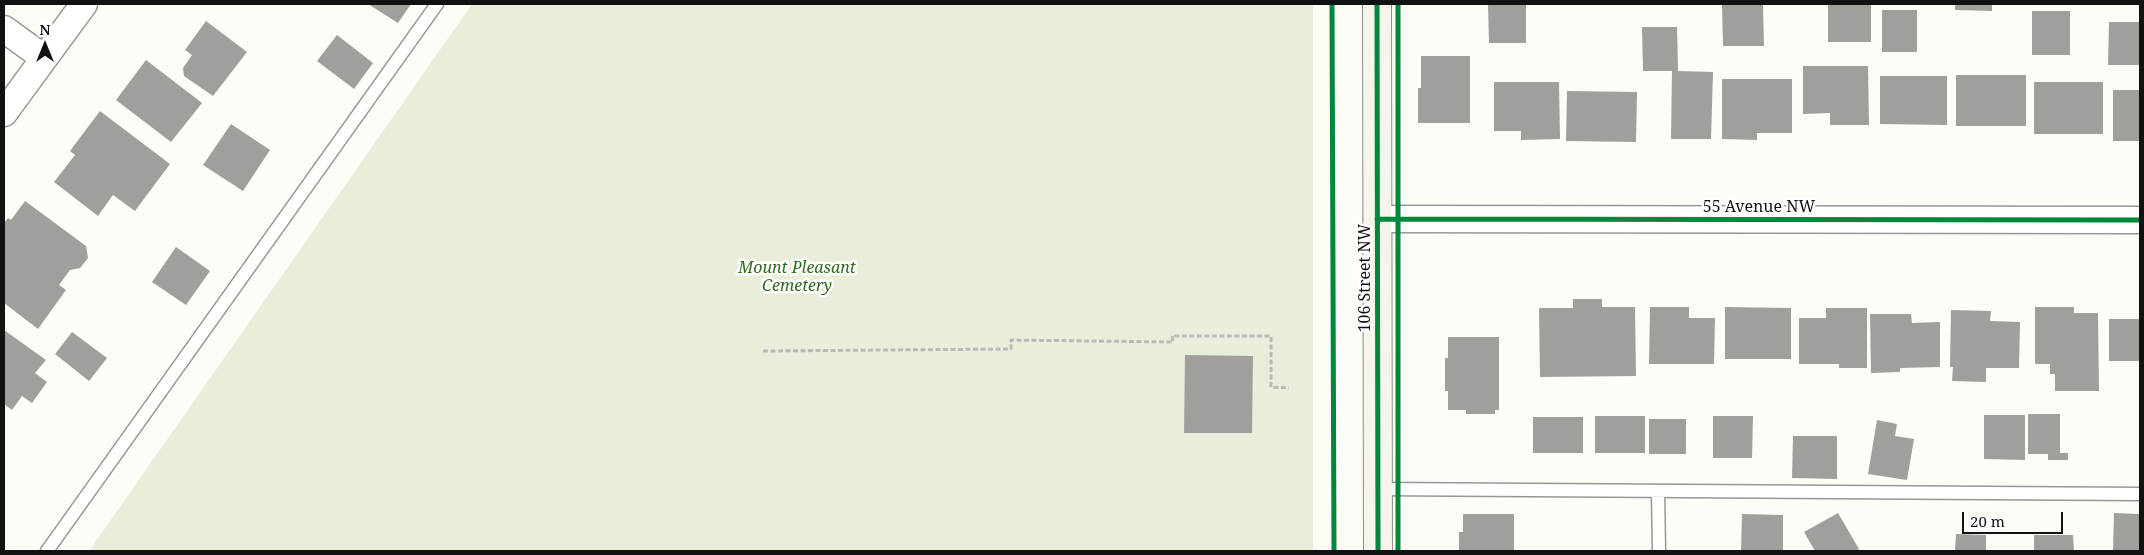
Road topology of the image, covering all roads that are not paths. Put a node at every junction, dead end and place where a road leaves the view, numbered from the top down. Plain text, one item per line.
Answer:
1 (84, 4) edge
2 (437, 4) edge
3 (1377, 4) edge
4 (4, 29) edge
5 (44, 58) junction
6 (4, 113) edge
7 (1377, 218) junction
8 (2140, 220) edge
9 (1378, 489) junction
10 (1658, 490) junction
11 (2140, 494) edge
12 (47, 551) edge
13 (1378, 551) edge
14 (1659, 551) edge

1 - 5 street
2 - 12 lane
3 - 7 street, 106 Street NW
4 - 5 street
5 - 6 street
7 - 8 street, 55 Avenue NW
7 - 9 street, 106 Street NW
9 - 10 lane
9 - 13 street, 106 Street NW
10 - 11 lane
10 - 14 lane

